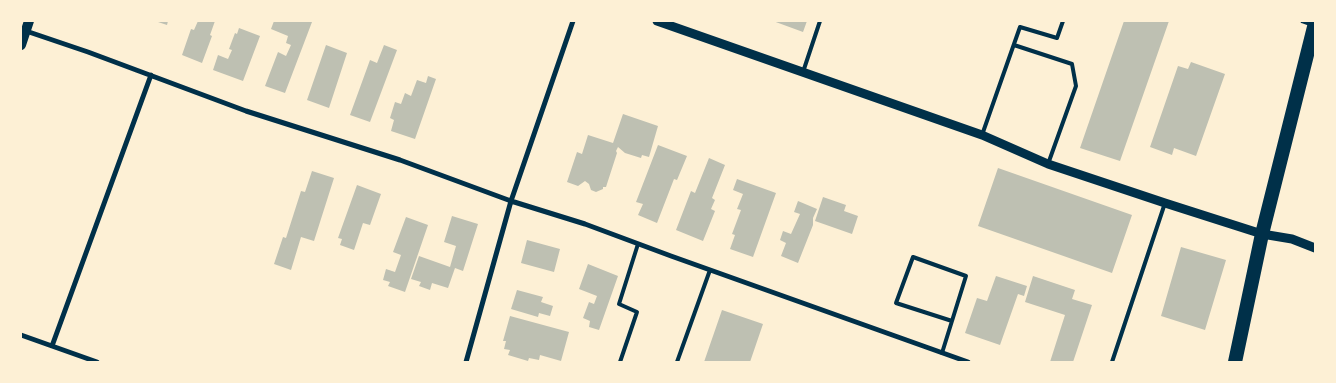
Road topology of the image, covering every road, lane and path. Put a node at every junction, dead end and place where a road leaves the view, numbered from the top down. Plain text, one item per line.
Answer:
1 (573, 21) edge
2 (657, 21) edge
3 (820, 21) edge
4 (1063, 21) edge
5 (1303, 21) edge
6 (1314, 24) edge
7 (27, 26) edge
8 (21, 44) edge
9 (1014, 45) junction
10 (803, 72) junction
11 (150, 75) junction
12 (982, 135) junction
13 (1048, 164) junction
14 (511, 201) junction
15 (1165, 203) junction
16 (1262, 234) junction
17 (638, 244) junction
18 (1315, 248) edge
19 (710, 270) junction
20 (952, 321) junction
21 (21, 335) edge
22 (52, 346) junction
23 (942, 352) junction
24 (97, 362) edge
25 (466, 362) edge
26 (620, 362) edge
27 (677, 362) edge
28 (968, 362) edge
29 (1112, 362) edge
30 (1234, 362) edge

1 - 14 street
2 - 10 street
3 - 10 lane
4 - 9 lane
5 - 6 street
6 - 16 highway
7 - 8 main road
7 - 11 street
9 - 12 lane
9 - 13 lane
10 - 12 street
11 - 14 street
11 - 22 street
12 - 13 street
13 - 15 street
14 - 17 street
14 - 25 street
15 - 16 street
15 - 29 lane
16 - 18 street
16 - 30 highway
17 - 19 street
17 - 26 lane
19 - 23 street
19 - 27 lane
20 - 20 lane
20 - 23 lane
21 - 22 street
22 - 24 street
23 - 28 street

